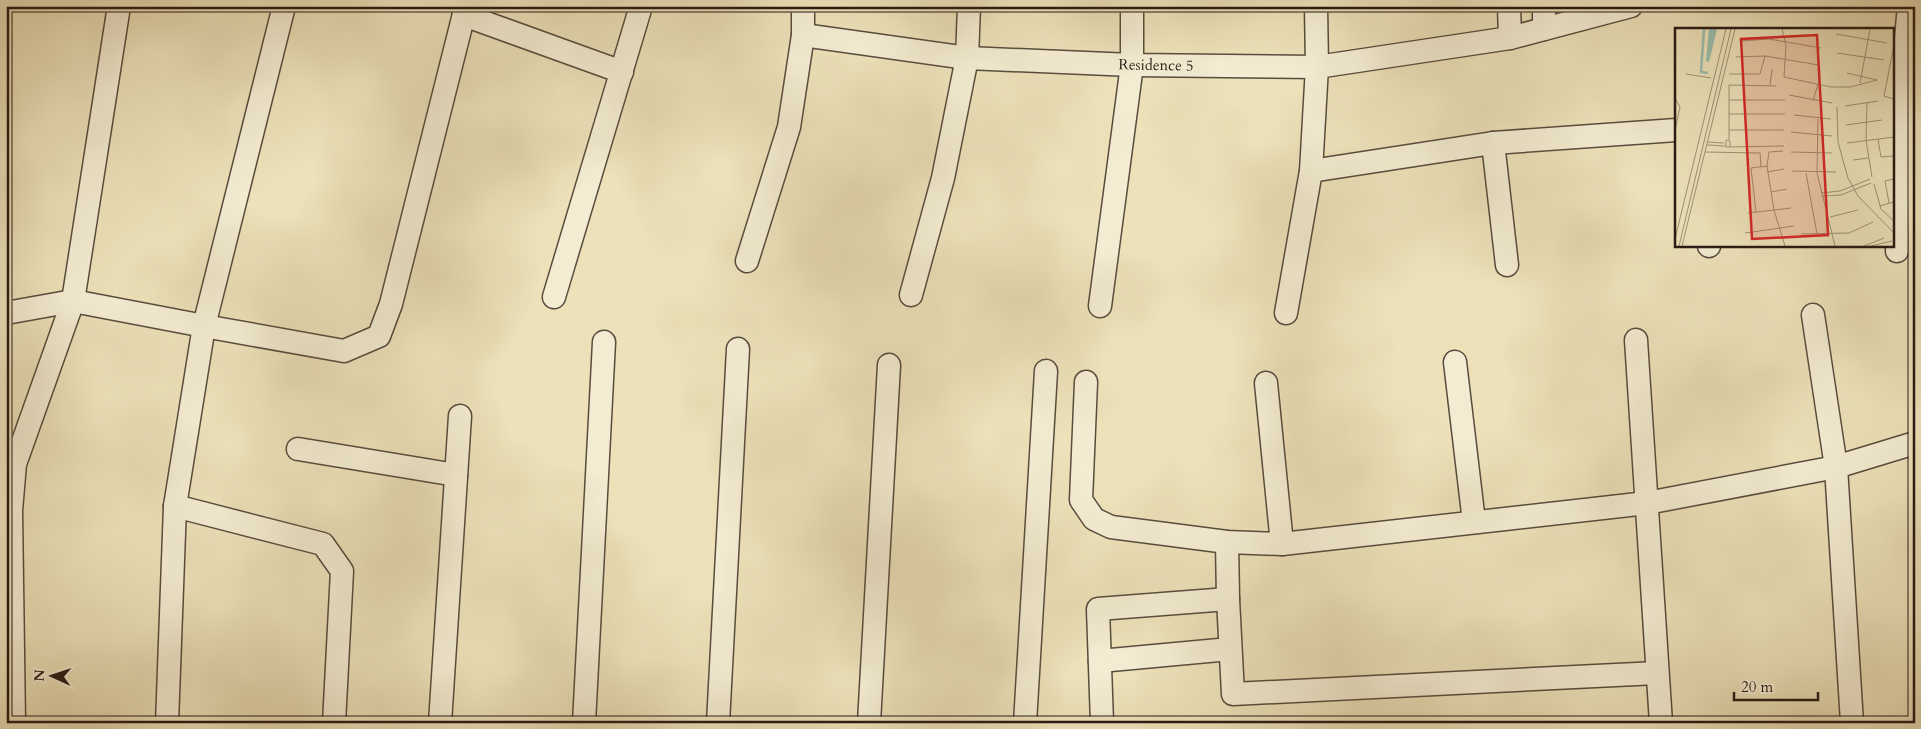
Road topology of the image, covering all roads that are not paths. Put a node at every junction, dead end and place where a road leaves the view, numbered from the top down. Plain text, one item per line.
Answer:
1 (119, 6) edge
2 (284, 6) edge
3 (641, 6) edge
4 (803, 6) edge
5 (969, 6) edge
6 (1132, 6) edge
7 (1316, 6) edge
8 (1509, 6) edge
9 (1544, 6) edge
10 (1631, 6) edge
11 (1908, 6) edge
12 (465, 11) edge
13 (1544, 30) junction
14 (803, 35) junction
15 (1510, 38) junction
16 (967, 58) junction
17 (1132, 65) junction
18 (1317, 67) junction
19 (622, 72) junction
20 (1896, 102) edge
21 (1675, 130) edge
22 (1494, 143) junction
23 (1311, 171) junction
24 (1897, 251) dead end
25 (747, 261) dead end
26 (1507, 265) dead end
27 (911, 294) dead end
28 (554, 297) dead end
29 (72, 300) junction
30 (1100, 306) dead end
31 (6, 313) edge
32 (1286, 313) dead end
33 (1813, 316) dead end
34 (204, 326) junction
35 (1636, 340) dead end
36 (604, 342) dead end
37 (738, 348) dead end
38 (1455, 362) dead end
39 (889, 365) dead end
40 (1046, 371) dead end
41 (1086, 382) dead end
42 (1266, 384) dead end
43 (460, 416) dead end
44 (1915, 443) edge
45 (298, 449) dead end
46 (1836, 467) junction
47 (456, 475) junction
48 (1646, 503) junction
49 (175, 506) junction
50 (1474, 522) junction
51 (1227, 542) junction
52 (1282, 544) junction
53 (1228, 599) junction
54 (1230, 649) junction
55 (1100, 661) junction
56 (1657, 673) junction
57 (14, 723) edge
58 (167, 723) edge
59 (334, 723) edge
60 (440, 723) edge
61 (584, 723) edge
62 (718, 723) edge
63 (869, 723) edge
64 (1025, 723) edge
65 (1102, 723) edge
66 (1661, 723) edge
67 (1852, 723) edge

1 - 29 street
2 - 34 street
3 - 19 street
4 - 14 street
5 - 16 street
6 - 17 street
7 - 18 street
8 - 15 street
9 - 13 street
10 - 13 street, Residence 5
11 - 20 street
12 - 19 street
12 - 34 street
13 - 15 street, Residence 5
14 - 16 street, Residence 5
14 - 25 street
15 - 18 street, Residence 5
16 - 17 street, Residence 5
16 - 27 street
17 - 18 street, Residence 5
17 - 30 street
18 - 23 street
19 - 28 street
20 - 24 street
21 - 22 street
22 - 23 street
22 - 26 street
23 - 32 street
29 - 31 street
29 - 34 street
29 - 57 street
33 - 46 street
34 - 49 street
35 - 48 street
36 - 61 street
37 - 62 street
38 - 50 street
39 - 63 street
40 - 64 street
41 - 51 street
42 - 52 street
43 - 47 street
44 - 46 street
45 - 47 street
46 - 48 street
46 - 67 street
47 - 60 street
48 - 50 street
48 - 56 street
49 - 58 street
49 - 59 street
50 - 52 street
51 - 52 street
51 - 53 street
53 - 54 street
53 - 55 street
54 - 55 street
54 - 56 street
55 - 65 street
56 - 66 street

